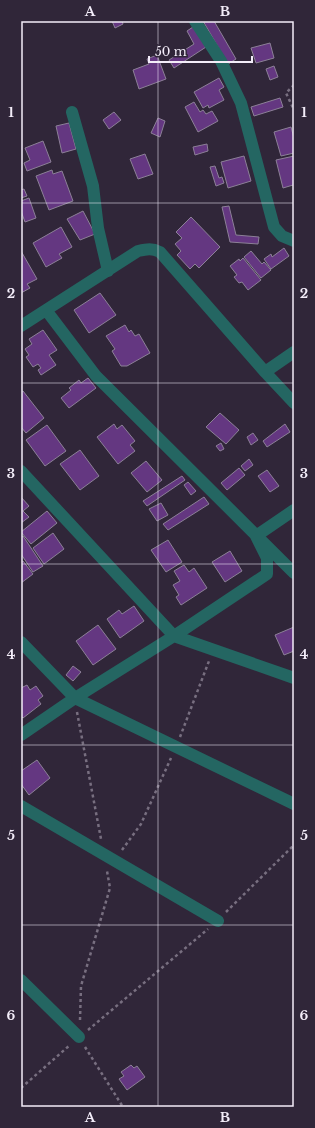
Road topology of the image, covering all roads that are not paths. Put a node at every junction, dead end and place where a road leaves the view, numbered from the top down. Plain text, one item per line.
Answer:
1 (195, 21) edge
2 (72, 112) dead end
3 (294, 241) edge
4 (108, 271) junction
5 (46, 310) junction
6 (21, 326) edge
7 (294, 352) edge
8 (265, 372) junction
9 (294, 403) edge
10 (21, 471) edge
11 (294, 510) edge
12 (256, 536) junction
13 (294, 573) edge
14 (174, 636) junction
15 (21, 642) edge
16 (294, 678) edge
17 (75, 698) junction
18 (21, 735) edge
19 (294, 804) edge
20 (21, 806) edge
21 (218, 921) road end
22 (21, 980) edge
23 (79, 1037) road end

1 - 3 street
2 - 4 street
4 - 5 street
4 - 8 street
5 - 6 street
5 - 12 street
7 - 8 street
8 - 9 street
10 - 14 street
11 - 12 street
12 - 13 street
12 - 14 street
14 - 16 street
14 - 17 street
15 - 17 street
17 - 18 street
17 - 19 street
20 - 21 street
22 - 23 street

